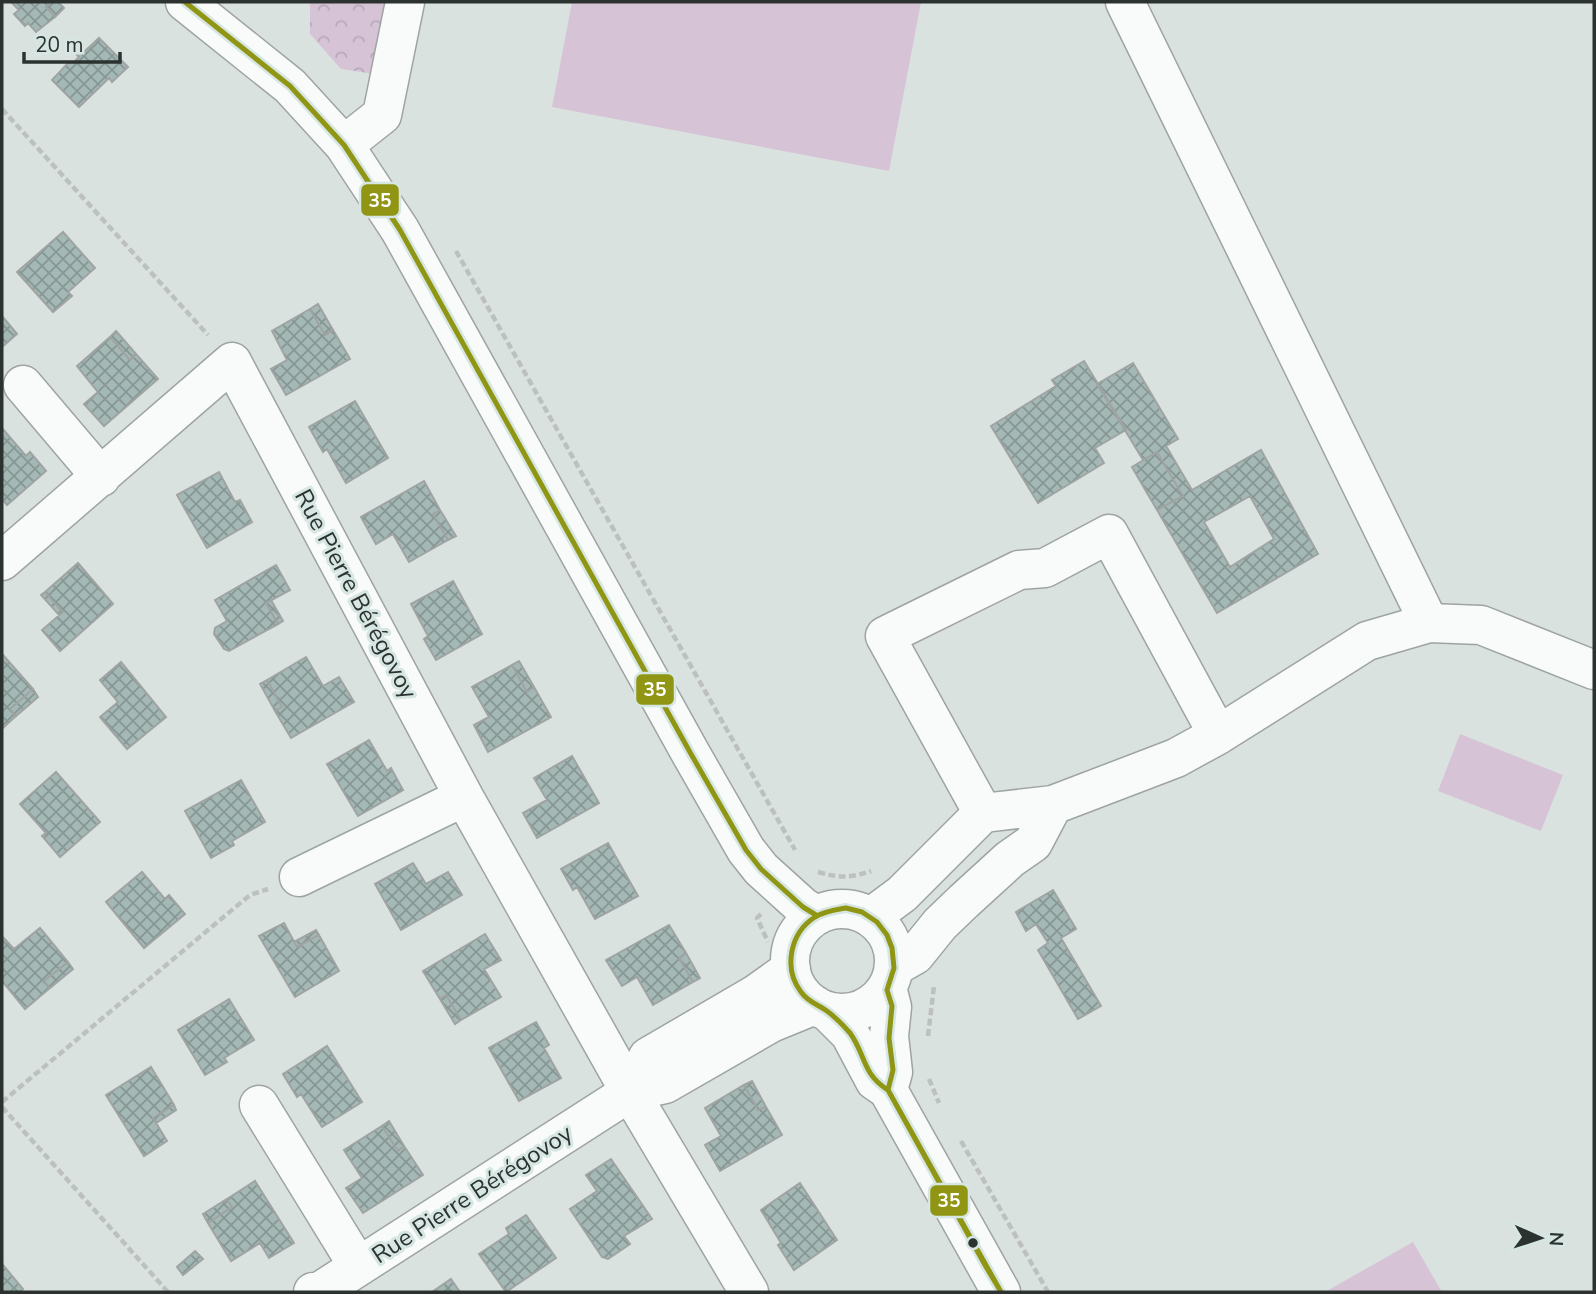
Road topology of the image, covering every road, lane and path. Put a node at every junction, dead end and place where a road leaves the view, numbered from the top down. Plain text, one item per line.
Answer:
1 (185, 2) edge
2 (405, 2) edge
3 (1125, 2) edge
4 (2, 109) edge
5 (344, 145) junction
6 (232, 362) junction
7 (23, 385) dead end
8 (101, 477) junction
9 (2, 561) edge
10 (1429, 623) junction
11 (1594, 670) edge
12 (1217, 735) junction
13 (464, 797) junction
14 (1053, 805) junction
15 (983, 813) junction
16 (299, 877) joint
17 (816, 915) junction
18 (872, 918) junction
19 (792, 969) junction
20 (890, 977) junction
21 (935, 979) dead end
22 (821, 1008) junction
23 (926, 1046) dead end
24 (927, 1070) dead end
25 (888, 1090) junction
26 (630, 1092) junction
27 (2, 1104) edge
28 (259, 1105) dead end
29 (941, 1107) dead end
30 (954, 1130) dead end
31 (358, 1266) junction
32 (168, 1292) edge
33 (313, 1292) edge
34 (749, 1292) edge
35 (1001, 1292) edge
36 (1048, 1292) edge

1 - 5 street
2 - 5 street
3 - 10 street
4 - 6 path
5 - 17 street
6 - 8 street
6 - 13 street, Rue Pierre Bérégovoy
7 - 8 street
8 - 9 street
10 - 11 street
10 - 12 street
12 - 14 street
12 - 15 street
13 - 16 street
13 - 26 street, Rue Pierre Bérégovoy
14 - 15 street
14 - 20 street
15 - 18 street
16 - 27 path
17 - 18 street
17 - 19 street
18 - 20 street
19 - 22 street
19 - 26 street
20 - 22 street
20 - 25 street
21 - 23 path
22 - 25 street
22 - 26 street, Rue Pierre Bérégovoy
24 - 29 path
25 - 35 street
26 - 31 street, Rue Pierre Bérégovoy
26 - 34 street
27 - 32 path
28 - 31 street
30 - 36 path
31 - 33 street, Rue Pierre Bérégovoy

